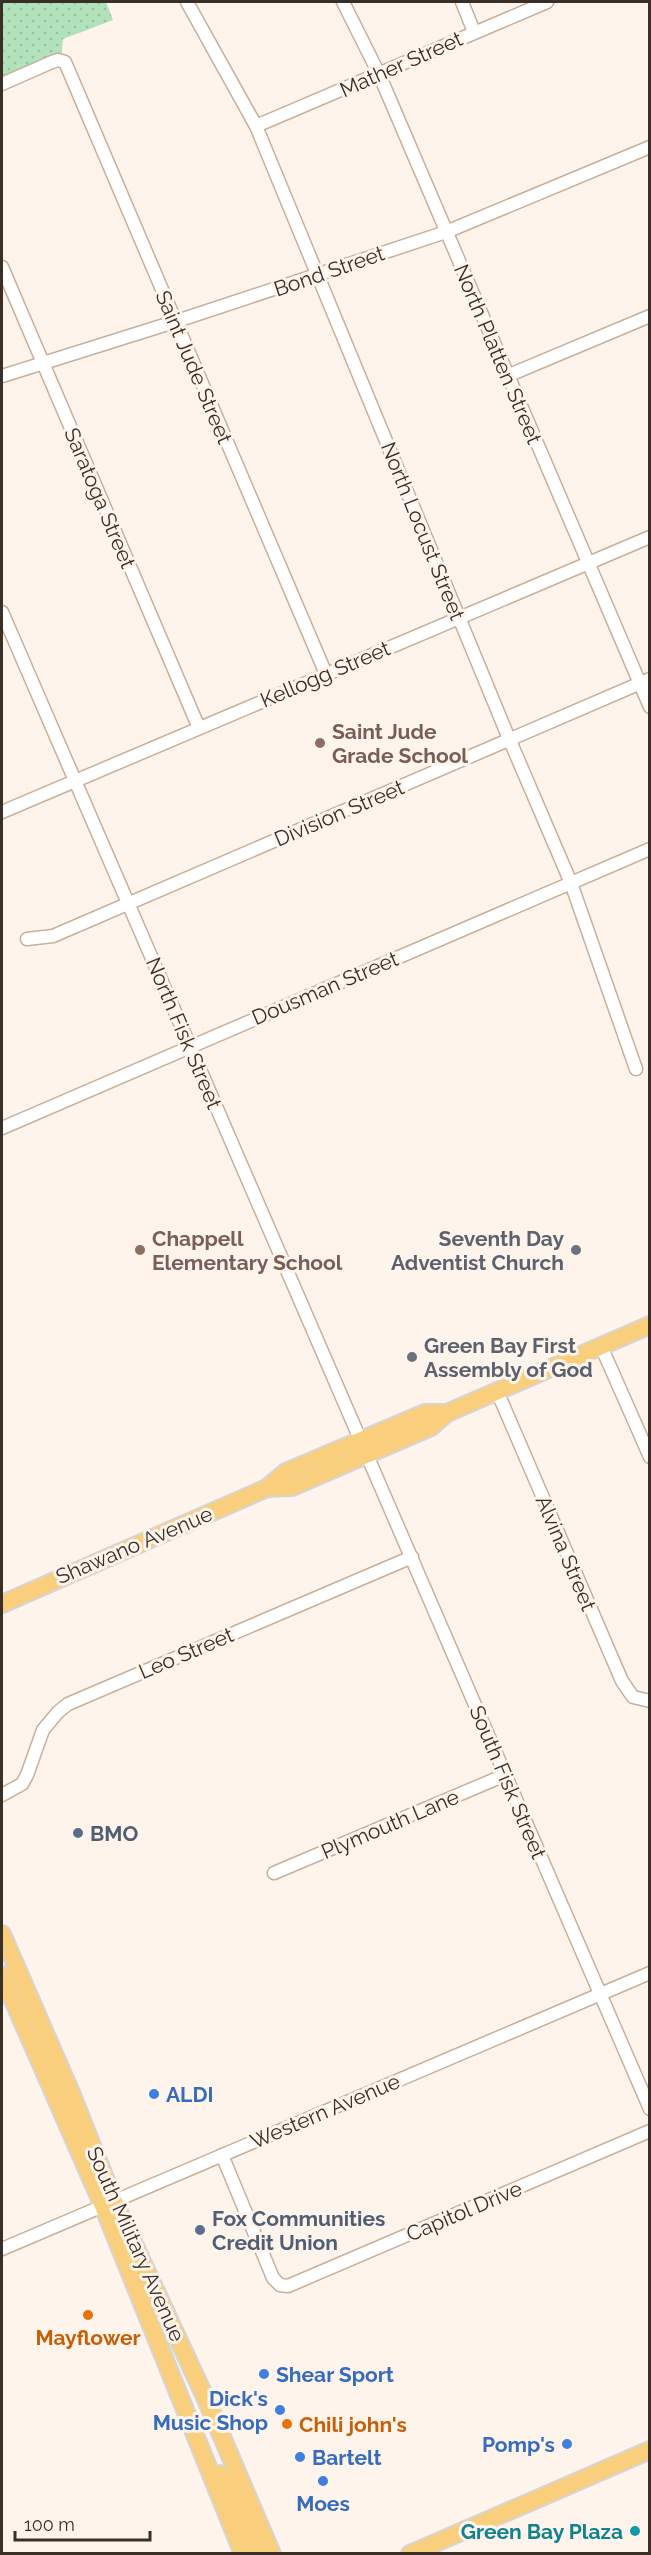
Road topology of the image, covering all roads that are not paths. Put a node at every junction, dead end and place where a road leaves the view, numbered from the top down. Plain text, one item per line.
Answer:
1 (187, 2) edge
2 (343, 2) edge
3 (462, 2) edge
4 (547, 2) edge
5 (474, 32) junction
6 (379, 74) junction
7 (2, 84) edge
8 (256, 126) junction
9 (650, 147) edge
10 (446, 232) junction
11 (2, 267) edge
12 (317, 275) junction
13 (650, 316) edge
14 (174, 322) junction
15 (41, 363) junction
16 (2, 376) edge
17 (507, 376) junction
18 (650, 537) edge
19 (587, 563) junction
20 (2, 612) edge
21 (459, 618) junction
22 (326, 674) junction
23 (644, 681) edge
24 (650, 707) edge
25 (199, 728) junction
26 (509, 740) junction
27 (75, 781) junction
28 (2, 812) edge
29 (650, 849) edge
30 (571, 883) junction
31 (128, 904) junction
32 (27, 939) dead end
33 (190, 1046) junction
34 (636, 1069) dead end
35 (2, 1128) edge
36 (650, 1325) edge
37 (601, 1346) junction
38 (497, 1391) junction
39 (364, 1448) junction
40 (650, 1457) edge
41 (412, 1557) junction
42 (2, 1604) edge
43 (650, 1701) edge
44 (506, 1775) junction
45 (2, 1795) edge
46 (274, 1873) dead end
47 (2, 1934) edge
48 (650, 1973) edge
49 (2, 1975) edge
50 (600, 1994) junction
51 (650, 2109) edge
52 (650, 2131) edge
53 (222, 2155) junction
54 (109, 2204) junction
55 (2, 2249) edge
56 (195, 2435) junction
57 (650, 2450) edge
58 (243, 2553) edge
59 (258, 2553) edge
60 (272, 2553) edge
61 (410, 2553) edge

1 - 8 street, North Locust Street
2 - 6 street, North Platten Street
3 - 5 street
4 - 5 street, Mather Street
5 - 6 street, Mather Street
6 - 8 street, Mather Street
6 - 10 street, North Platten Street
7 - 14 street, Saint Jude Street
8 - 12 street, North Locust Street
9 - 10 street, Bond Street
10 - 12 street, Bond Street
10 - 17 street, North Platten Street
11 - 15 street, Saratoga Street
12 - 14 street, Bond Street
12 - 21 street, North Locust Street
13 - 17 street
14 - 15 street, Bond Street
14 - 22 street, Saint Jude Street
15 - 16 street, Bond Street
15 - 25 street, Saratoga Street
17 - 19 street, North Platten Street
18 - 19 street, Kellogg Street
19 - 21 street, Kellogg Street
19 - 23 street, North Platten Street
20 - 27 street, North Fisk Street
21 - 22 street, Kellogg Street
21 - 26 street, North Locust Street
22 - 25 street, Kellogg Street
23 - 24 street, North Platten Street
23 - 26 street, Division Street
25 - 27 street, Kellogg Street
26 - 30 street, North Locust Street
26 - 31 street, Division Street
27 - 28 street, Kellogg Street
27 - 31 street, North Fisk Street
29 - 30 street, Dousman Street
30 - 33 street, Dousman Street
30 - 34 street, North Locust Street
31 - 32 street, Division Street
31 - 33 street, North Fisk Street
33 - 35 street, Dousman Street
33 - 39 street, North Fisk Street
36 - 37 main road, Shawano Avenue
37 - 38 main road, Shawano Avenue
37 - 40 street
38 - 39 main road, Shawano Avenue
38 - 43 street, Alvina Street
39 - 41 street, South Fisk Street
39 - 42 main road, Shawano Avenue
41 - 44 street, South Fisk Street
41 - 45 street, Leo Street
44 - 46 street, Plymouth Lane
44 - 50 street, South Fisk Street
47 - 54 main road, South Military Avenue
48 - 50 street, Western Avenue
49 - 54 main road, South Military Avenue
50 - 51 street, South Fisk Street
50 - 53 street, Western Avenue
52 - 53 street, Capitol Drive
53 - 54 street, Western Avenue
54 - 55 street, Western Avenue
54 - 56 main road, South Military Avenue
54 - 60 main road, South Military Avenue
56 - 58 main road, South Military Avenue
56 - 59 main road
57 - 61 main road

